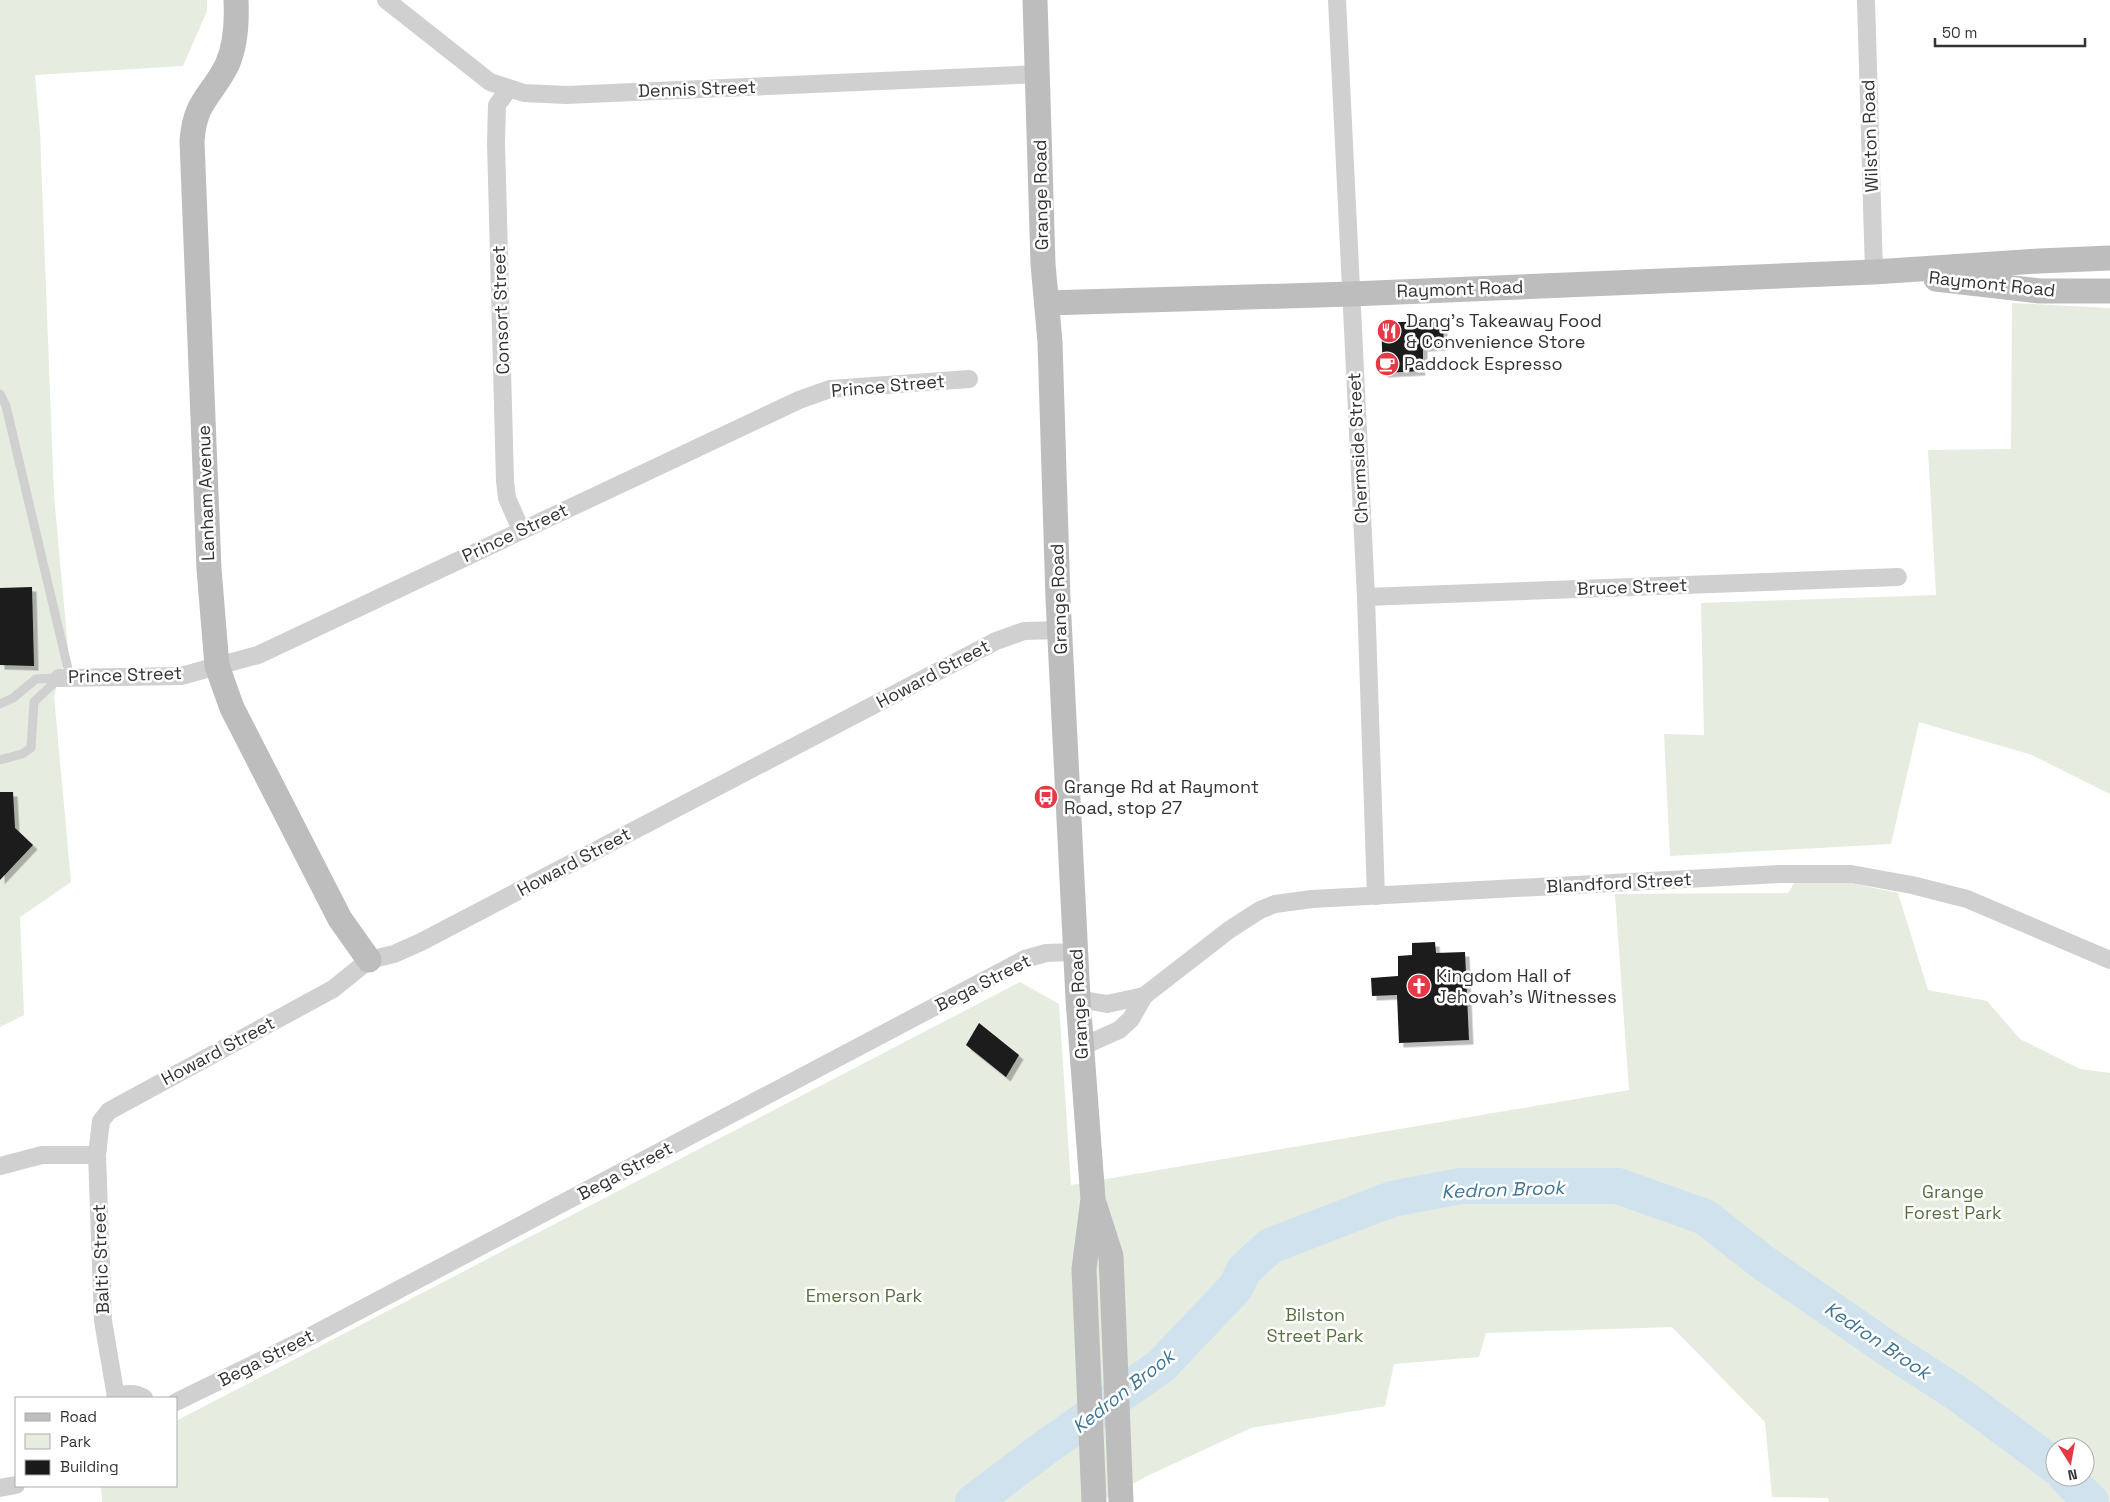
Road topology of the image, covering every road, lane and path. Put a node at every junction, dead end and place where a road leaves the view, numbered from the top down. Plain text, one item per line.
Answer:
1 (236, 0) edge
2 (386, 0) edge
3 (1035, 0) edge
4 (1337, 0) edge
5 (1866, 0) edge
6 (1038, 74) junction
7 (508, 90) junction
8 (2110, 258) edge
9 (1874, 272) junction
10 (2110, 291) edge
11 (1351, 294) junction
12 (1047, 303) junction
13 (970, 379) dead end
14 (0, 394) edge
15 (521, 530) junction
16 (1898, 577) dead end
17 (1366, 597) junction
18 (1060, 630) junction
19 (217, 666) junction
20 (64, 677) junction
21 (0, 704) edge
22 (0, 760) edge
23 (1376, 896) junction
24 (1076, 952) junction
25 (369, 960) junction
26 (2110, 960) edge
27 (1144, 996) junction
28 (1078, 999) junction
29 (1081, 1047) junction
30 (102, 1121) joint
31 (96, 1155) junction
32 (0, 1166) edge
33 (1093, 1199) junction
34 (115, 1397) edge
35 (117, 1397) edge
36 (142, 1397) edge
37 (178, 1401) edge
38 (15, 1485) edge
39 (0, 1488) edge
40 (1121, 1495) edge
41 (1094, 1501) edge

1 - 19 main road, Lanham Avenue
2 - 7 street, Dennis Street
3 - 6 main road, Grange Road
4 - 11 street, Chermside Street
5 - 9 street, Wilston Road
6 - 7 street, Dennis Street
6 - 12 main road, Grange Road
7 - 15 street, Consort Street
8 - 9 main road, Raymont Road
9 - 10 main road, Raymont Road
9 - 11 main road, Raymont Road
11 - 12 main road, Raymont Road
11 - 17 street, Chermside Street
12 - 18 main road, Grange Road
13 - 15 street, Prince Street
14 - 20 lane
15 - 19 street, Prince Street
16 - 17 street, Bruce Street
17 - 23 street, Chermside Street
18 - 24 main road, Grange Road
18 - 25 street, Howard Street
19 - 20 street, Prince Street
19 - 25 main road, Lanham Avenue
20 - 21 lane
20 - 22 lane
23 - 26 street, Blandford Street
23 - 27 street, Blandford Street
24 - 28 main road, Grange Road
24 - 37 street, Bega Street
25 - 30 street, Howard Street
27 - 28 street, Blandford Street
27 - 29 street, Blandford Street
28 - 29 main road, Grange Road
29 - 33 main road, Grange Road
30 - 31 street, Baltic Street
31 - 32 street
31 - 34 street, Baltic Street
33 - 40 main road, Grange Road
33 - 41 main road, Grange Road
35 - 36 street
38 - 39 street

